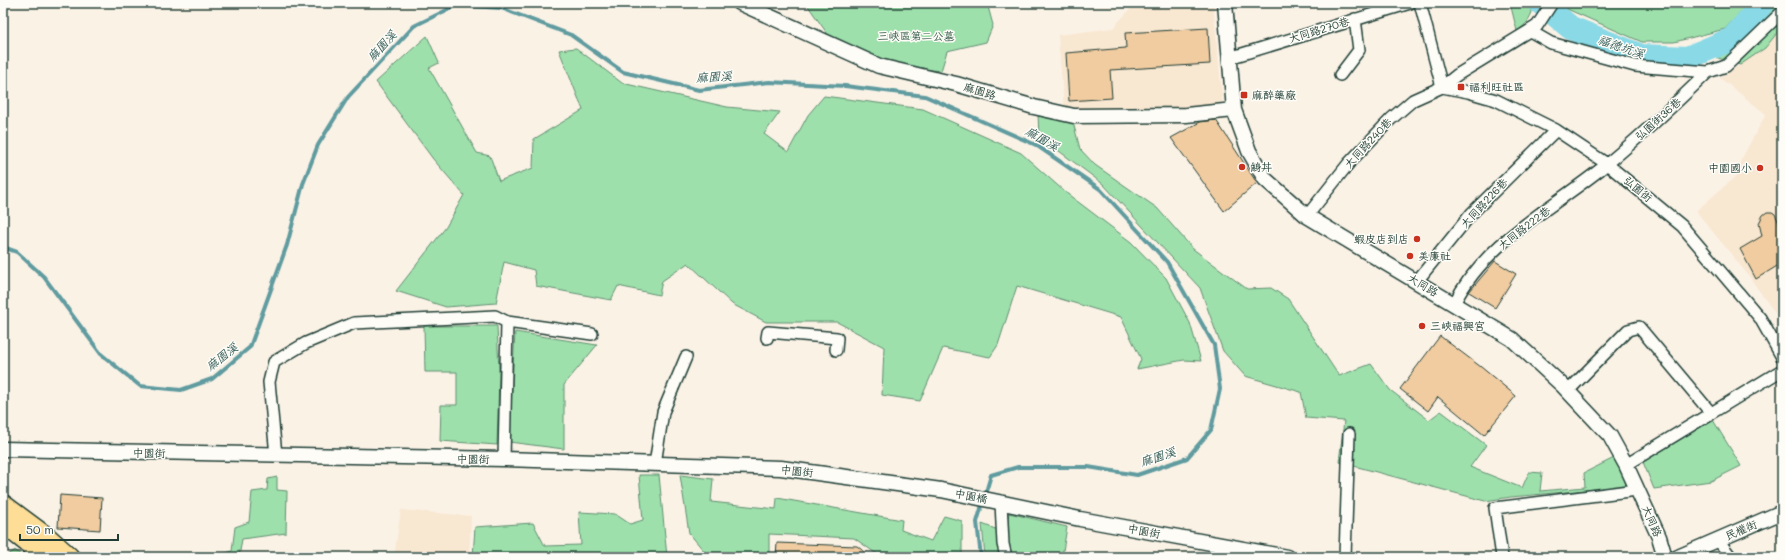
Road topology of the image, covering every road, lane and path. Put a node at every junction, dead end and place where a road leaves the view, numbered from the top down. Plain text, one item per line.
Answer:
1 (740, 3) edge
2 (1225, 3) edge
3 (1410, 3) edge
4 (1420, 3) edge
5 (1552, 3) edge
6 (1782, 12) edge
7 (1355, 19) junction
8 (1533, 28) junction
9 (1229, 58) junction
10 (1708, 72) junction
11 (1340, 76) dead end
12 (1442, 87) junction
13 (1234, 110) junction
14 (1556, 130) junction
15 (1607, 164) junction
16 (1308, 216) junction
17 (1417, 281) junction
18 (1454, 304) junction
19 (508, 322) junction
20 (592, 334) dead end
21 (767, 338) dead end
22 (836, 350) dead end
23 (686, 357) dead end
24 (1782, 357) edge
25 (1782, 370) edge
26 (1568, 391) junction
27 (1712, 413) junction
28 (1349, 434) dead end
29 (3, 449) edge
30 (276, 455) junction
31 (504, 459) junction
32 (655, 464) junction
33 (1626, 465) junction
34 (941, 490) joint
35 (1637, 490) junction
36 (1001, 502) junction
37 (3, 504) edge
38 (1782, 512) edge
39 (3, 524) edge
40 (1718, 540) junction
41 (44, 557) edge
42 (70, 557) edge
43 (1006, 557) edge
44 (1287, 557) edge
45 (1345, 557) edge
46 (1502, 557) edge
47 (1665, 557) edge
48 (1678, 557) edge
49 (1731, 557) edge

1 - 13 street, 麻園路
2 - 9 street, 大同路
3 - 7 street, 大同路270巷
4 - 12 street
5 - 8 street
6 - 10 street
7 - 9 street, 大同路270巷
7 - 11 street
8 - 10 street
8 - 12 street, 大同路240巷
9 - 13 street, 大同路
10 - 15 street, 弘園街36巷
12 - 14 street, 弘園街
12 - 16 street, 大同路240巷
13 - 16 street, 大同路
14 - 15 street, 弘園街
14 - 17 street, 大同路226巷
15 - 18 street, 大同路222巷
15 - 24 street, 弘園街
16 - 17 street, 大同路
17 - 18 street, 大同路
18 - 26 street, 大同路
19 - 20 street
19 - 30 street
19 - 31 street
21 - 22 street
23 - 32 street
25 - 27 street
26 - 27 street
26 - 33 street, 大同路
27 - 33 street
28 - 45 street
29 - 30 street, 中園街
30 - 31 street, 中園街
31 - 32 street, 中園街
32 - 34 street, 中園街
33 - 35 street, 大同路
34 - 36 street, 中園橋
35 - 46 street
35 - 47 street, 大同路
36 - 43 street
36 - 44 street, 中園街
37 - 42 main road
38 - 40 street, 民權街
39 - 41 main road
40 - 48 street, 民權街
40 - 49 street

